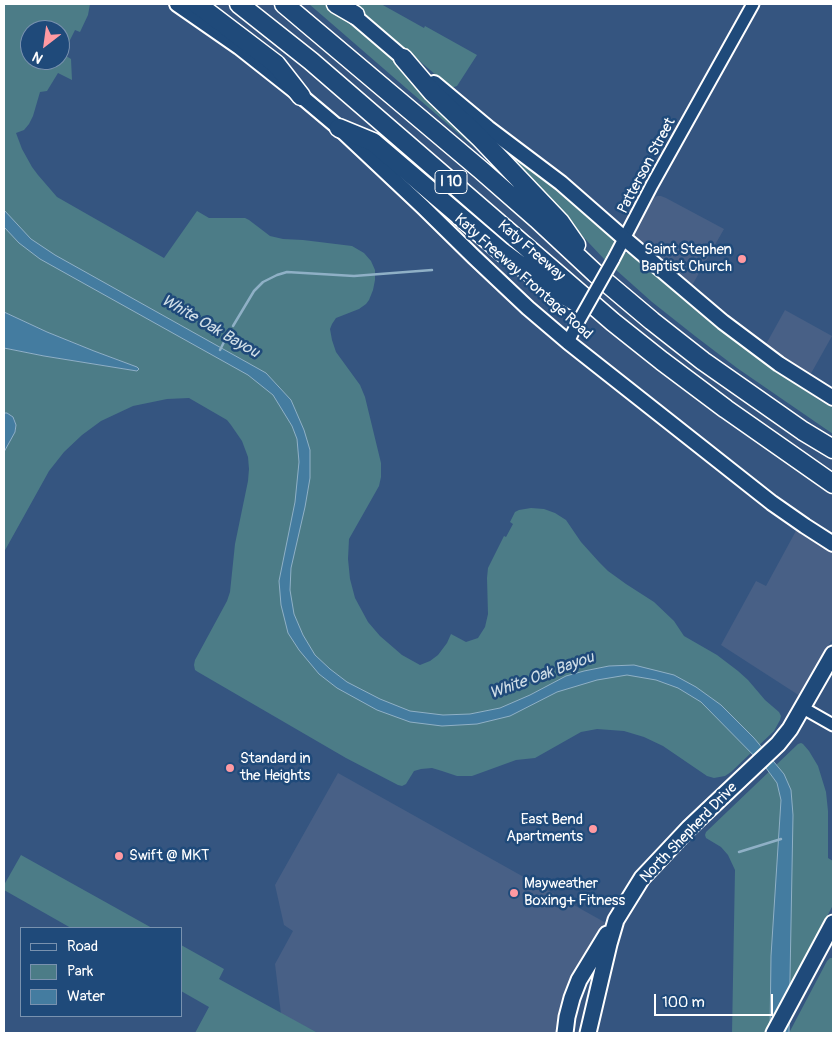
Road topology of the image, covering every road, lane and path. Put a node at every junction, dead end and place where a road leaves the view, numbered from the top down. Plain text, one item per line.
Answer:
1 (177, 4) edge
2 (197, 4) edge
3 (239, 4) edge
4 (284, 4) edge
5 (336, 4) edge
6 (341, 4) edge
7 (753, 4) edge
8 (355, 15) junction
9 (403, 58) junction
10 (301, 96) junction
11 (339, 128) junction
12 (625, 239) junction
13 (595, 272) junction
14 (613, 322) junction
15 (568, 342) junction
16 (833, 398) edge
17 (833, 449) edge
18 (833, 484) edge
19 (833, 544) edge
20 (833, 654) edge
21 (803, 708) junction
22 (833, 725) edge
23 (616, 920) junction
24 (833, 923) edge
25 (565, 1033) edge
26 (588, 1033) edge
27 (774, 1033) edge

1 - 10 main road, Katy Freeway Frontage Road
2 - 10 highway
3 - 14 highway, Katy Freeway / I 10
4 - 13 highway, Katy Freeway / I 10
5 - 8 highway
6 - 8 main road
7 - 12 street, Patterson Street
8 - 9 main road
9 - 12 main road
9 - 13 highway
10 - 11 main road, Katy Freeway Frontage Road
11 - 14 highway
11 - 15 main road, Katy Freeway Frontage Road
12 - 15 street, Patterson Street, bridge
12 - 16 main road
13 - 17 highway, Katy Freeway / I 10
14 - 18 highway, Katy Freeway / I 10
15 - 19 main road, Katy Freeway Frontage Road
20 - 21 main road, North Shepherd Drive
21 - 22 street
21 - 23 main road, North Shepherd Drive
23 - 25 main road
23 - 26 main road, North Shepherd Drive
24 - 27 main road

